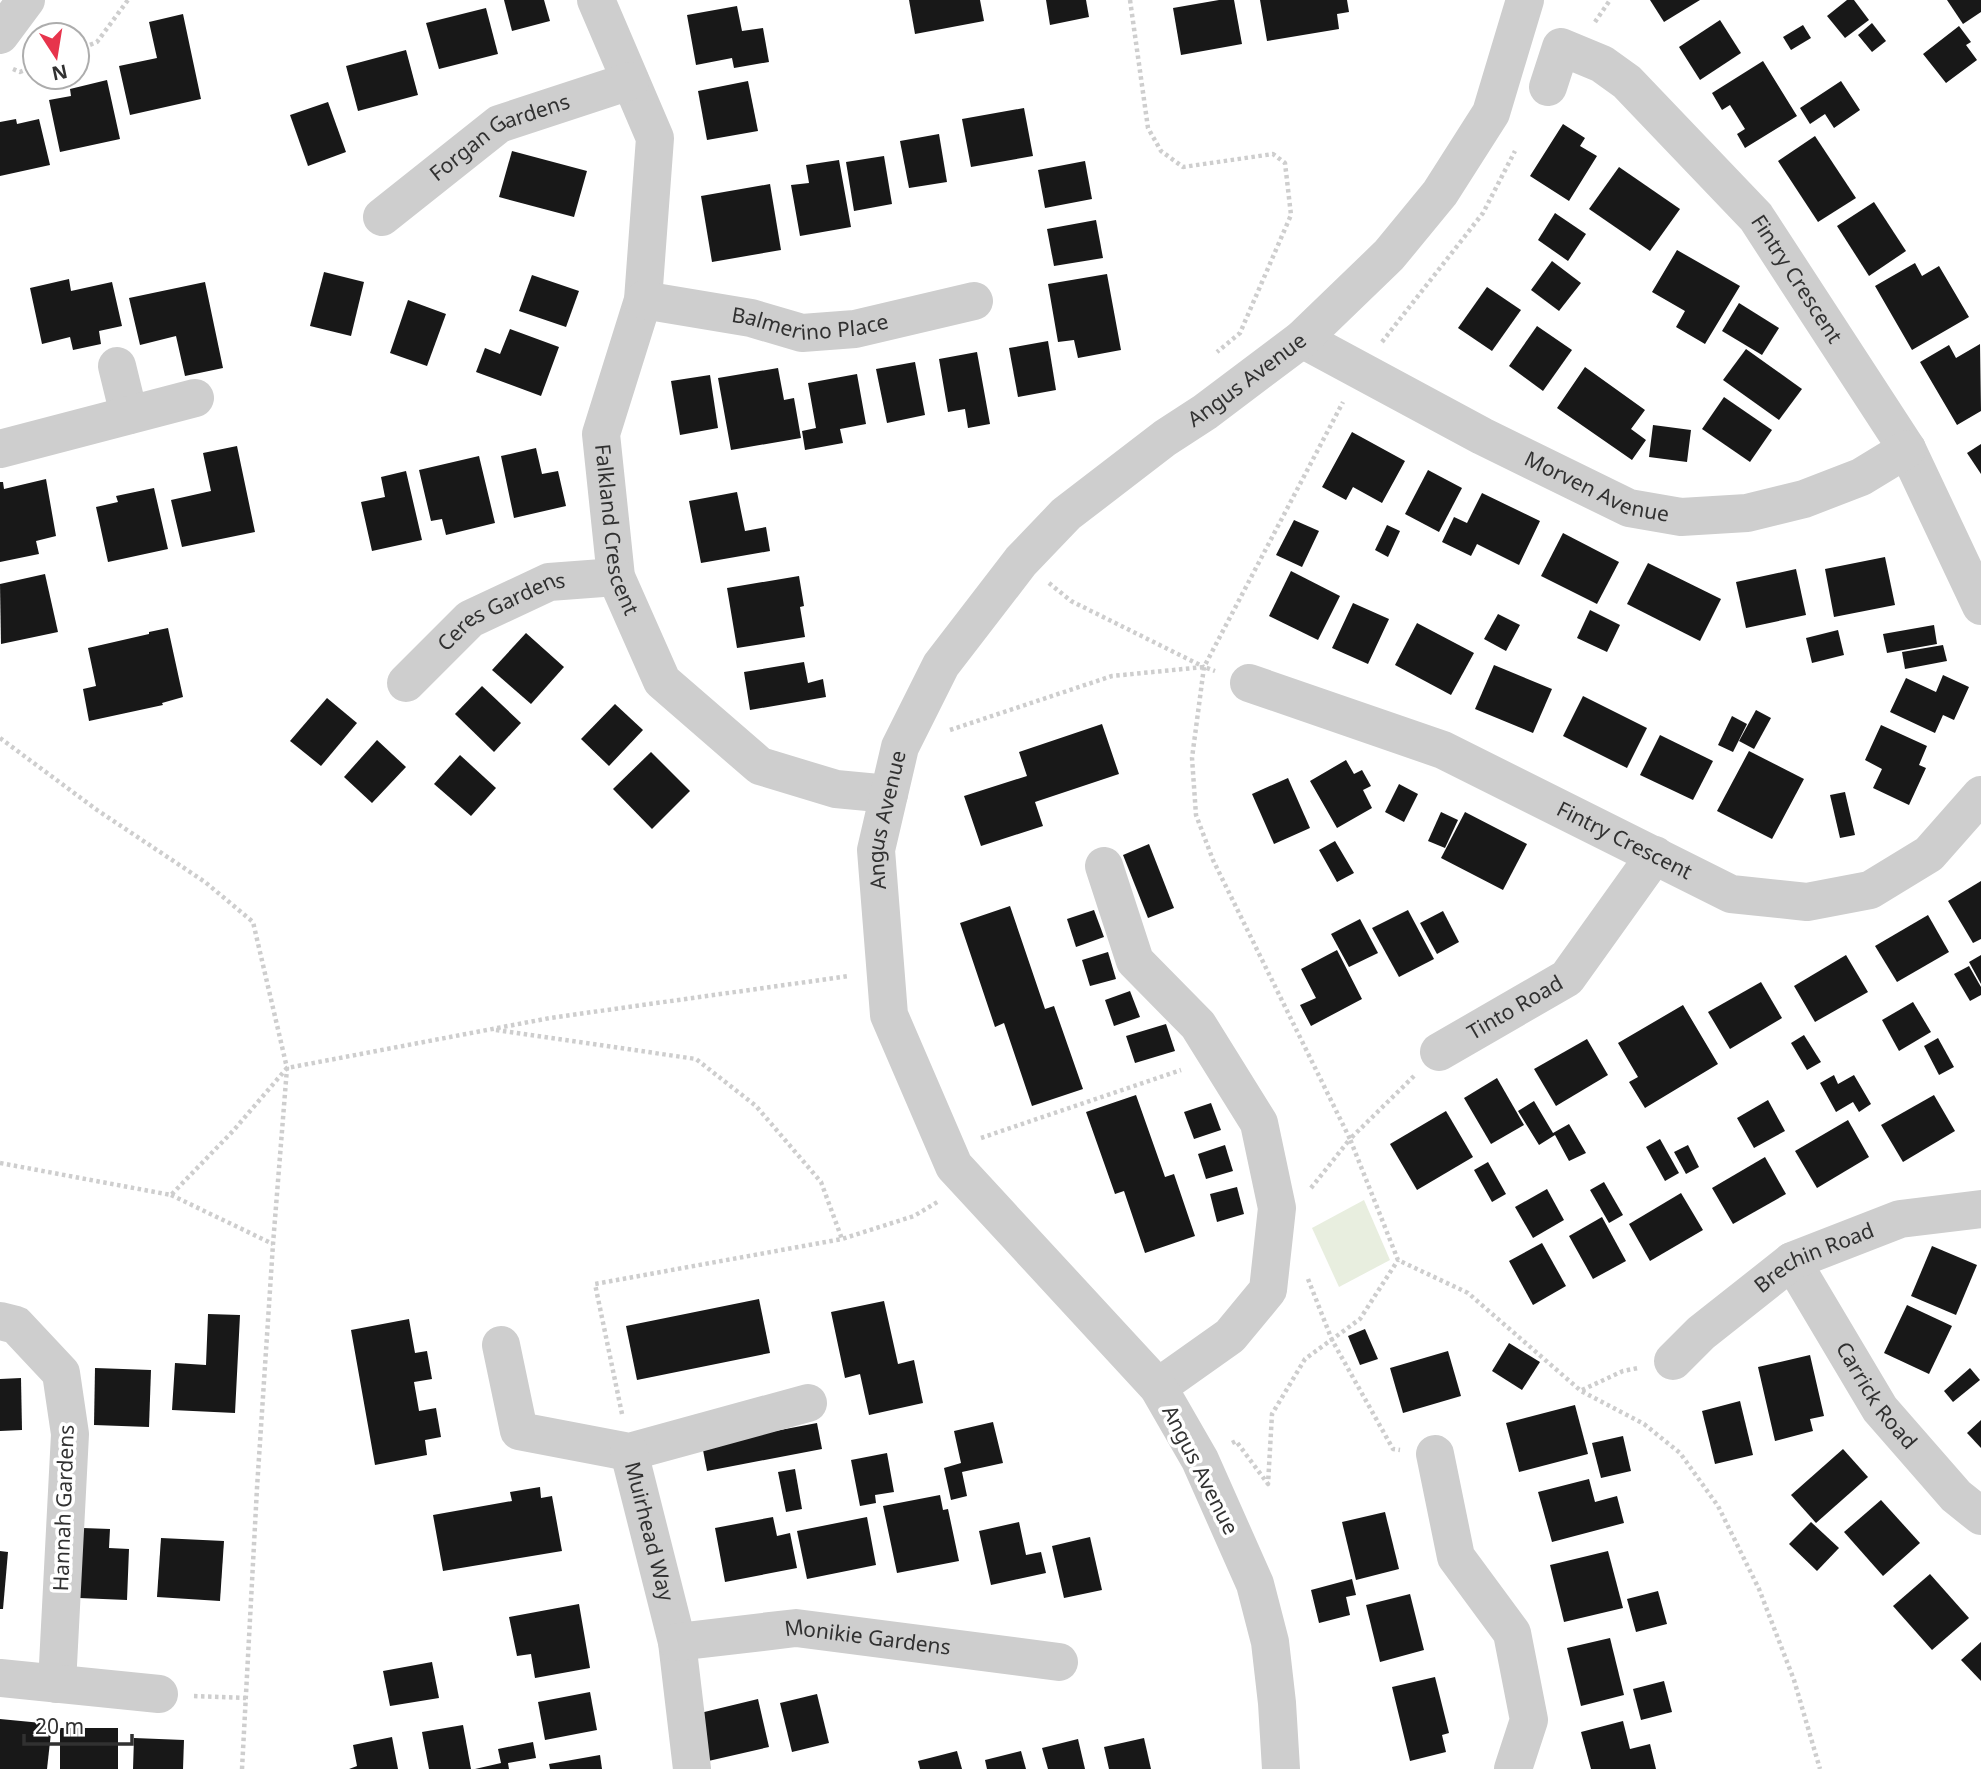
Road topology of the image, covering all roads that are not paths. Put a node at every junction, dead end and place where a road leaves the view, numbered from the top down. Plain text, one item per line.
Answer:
1 (26, 0) edge
2 (596, 0) edge
3 (1525, 0) edge
4 (0, 35) edge
5 (630, 81) junction
6 (1548, 87) dead end
7 (382, 217) dead end
8 (643, 300) junction
9 (974, 300) dead end
10 (1302, 340) junction
11 (117, 366) dead end
12 (195, 398) dead end
13 (129, 415) junction
14 (0, 449) edge
15 (1907, 449) junction
16 (616, 576) junction
17 (1981, 606) edge
18 (407, 683) dead end
19 (1249, 683) road end
20 (890, 794) junction
21 (1981, 795) edge
22 (1655, 855) junction
23 (1104, 866) dead end
24 (1439, 1052) road end
25 (1981, 1209) edge
26 (1792, 1261) junction
27 (0, 1321) edge
28 (501, 1345) dead end
29 (1674, 1361) road end
30 (1158, 1387) junction
31 (808, 1403) dead end
32 (629, 1452) junction
33 (1435, 1454) road end
34 (1981, 1516) edge
35 (677, 1642) junction
36 (1059, 1662) dead end
37 (0, 1678) edge
38 (57, 1684) junction
39 (159, 1694) road end
40 (692, 1769) edge
41 (1281, 1769) edge
42 (1513, 1769) edge

1 - 4 street
2 - 5 street, Falkland Crescent
3 - 10 street, Angus Avenue
5 - 7 street, Forgan Gardens
5 - 8 street, Falkland Crescent
6 - 15 street, Fintry Crescent
8 - 9 street, Balmerino Place
8 - 16 street, Falkland Crescent
10 - 15 street, Morven Avenue
10 - 20 street, Angus Avenue
11 - 13 street
12 - 13 street
13 - 14 street
15 - 17 street, Fintry Crescent
16 - 18 street, Ceres Gardens
16 - 20 street, Falkland Crescent
19 - 22 street, Fintry Crescent
20 - 30 street, Angus Avenue
21 - 22 street, Fintry Crescent
22 - 24 street, Tinto Road
23 - 30 street
25 - 26 street, Brechin Road
26 - 29 street, Brechin Road
26 - 34 street, Carrick Road
27 - 38 street, Hannah Gardens
28 - 32 street, Muirhead Way
30 - 41 street, Angus Avenue
31 - 32 street
32 - 35 street, Muirhead Way
33 - 42 street
35 - 36 street, Monikie Gardens
35 - 40 street, Muirhead Way
37 - 38 street
38 - 39 street

